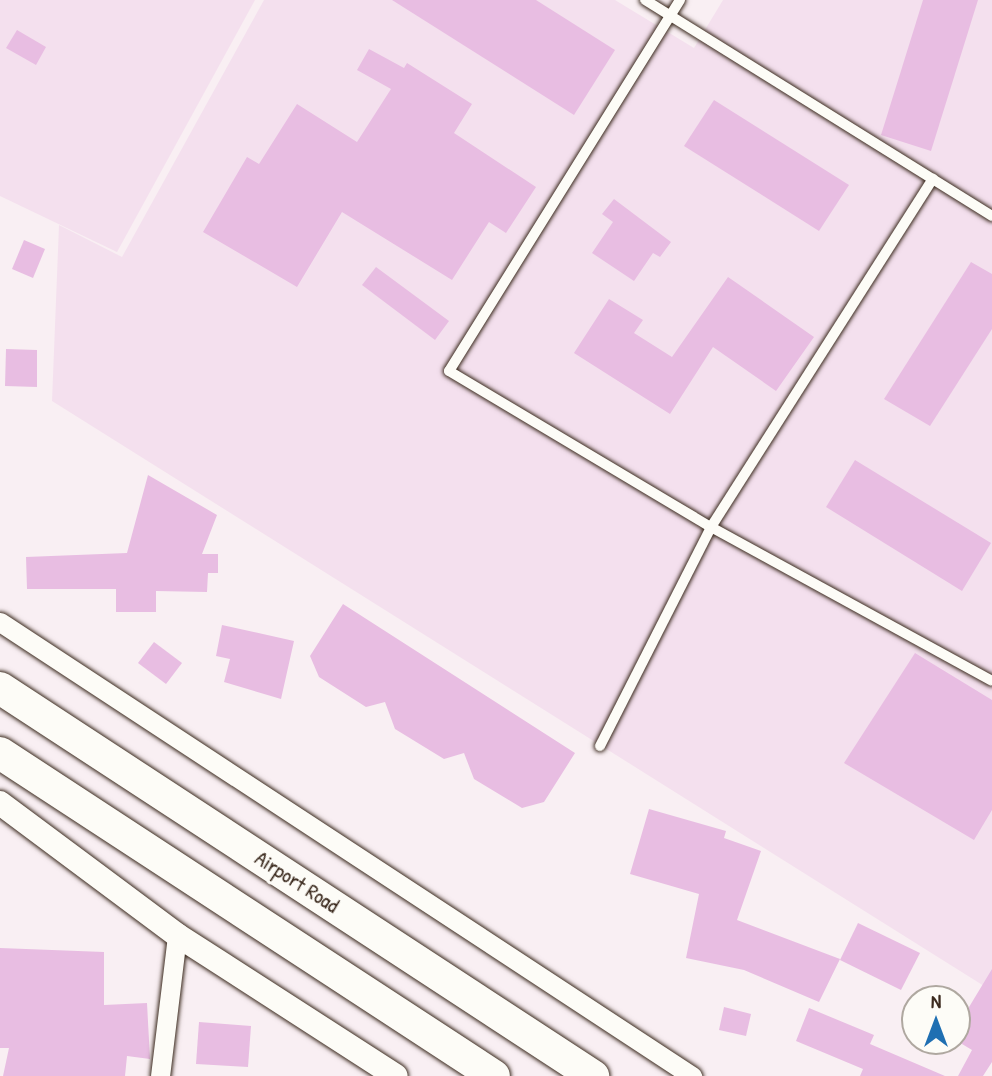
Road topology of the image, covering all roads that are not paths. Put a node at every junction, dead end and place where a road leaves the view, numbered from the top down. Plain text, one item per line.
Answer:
1 (645, 0) edge
2 (680, 0) edge
3 (670, 16) junction
4 (933, 179) junction
5 (992, 216) edge
6 (711, 527) junction
7 (0, 622) edge
8 (992, 681) edge
9 (0, 688) edge
10 (600, 746) dead end
11 (0, 753) edge
12 (0, 803) edge
13 (177, 935) junction
14 (160, 1076) edge
15 (396, 1076) edge
16 (494, 1076) edge
17 (593, 1076) edge
18 (692, 1076) edge

1 - 3 lane
2 - 3 lane
3 - 4 lane
3 - 6 lane
4 - 5 lane
4 - 6 lane
6 - 8 lane
6 - 10 lane
7 - 18 street
9 - 17 main road, Airport Road
11 - 16 main road
12 - 13 street
13 - 14 street
13 - 15 street

